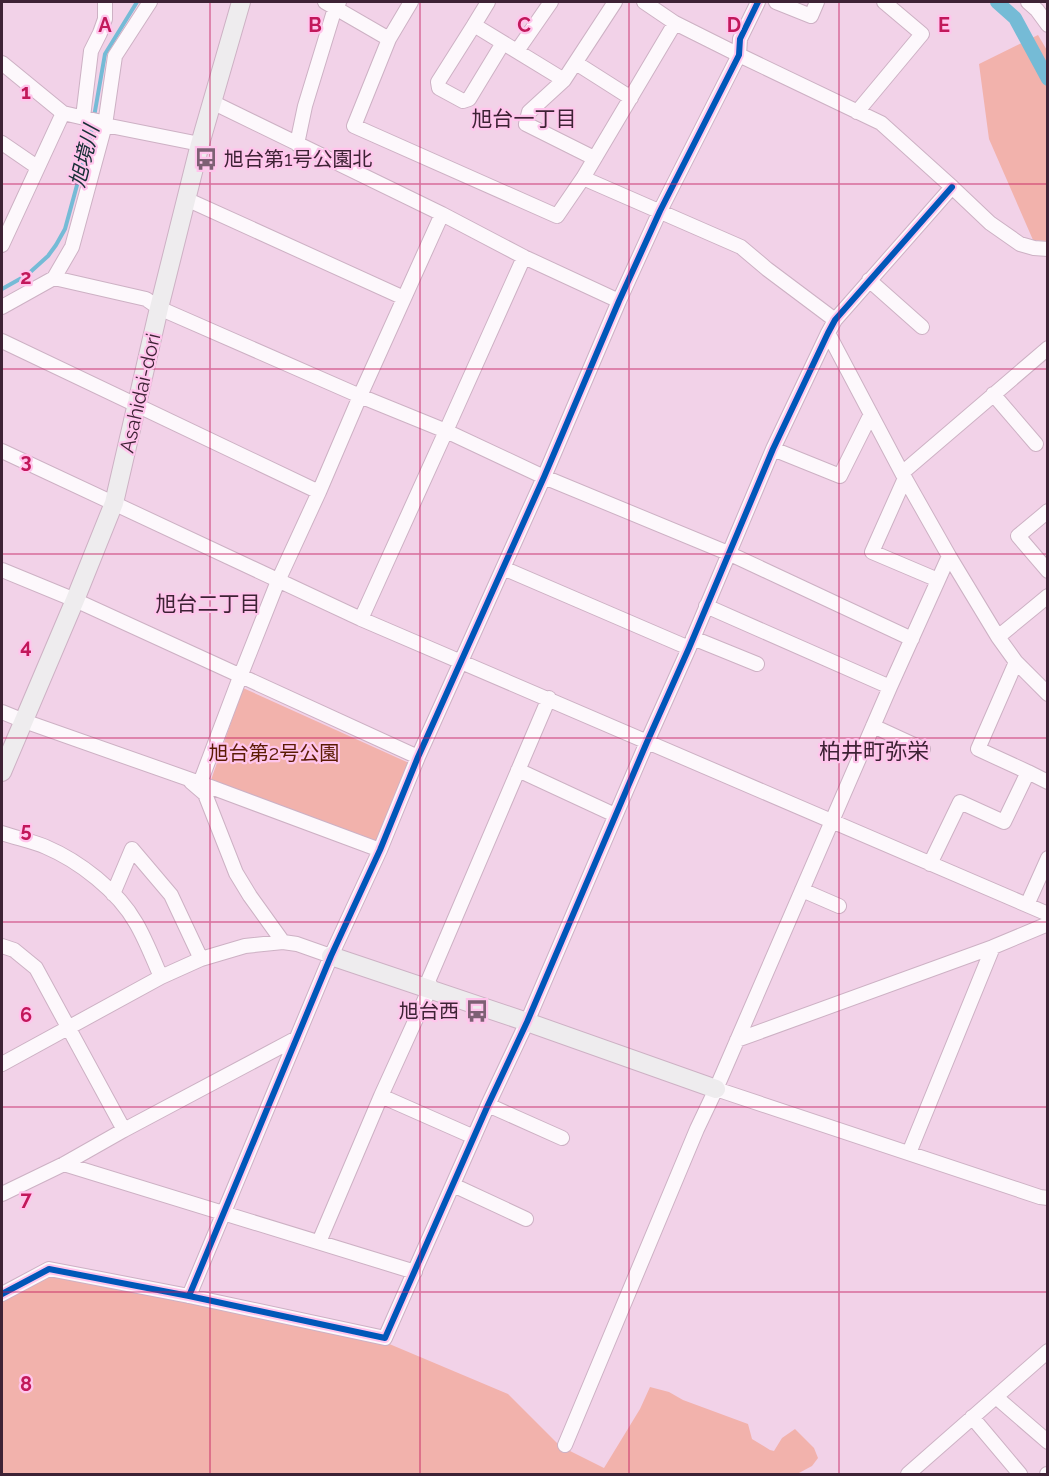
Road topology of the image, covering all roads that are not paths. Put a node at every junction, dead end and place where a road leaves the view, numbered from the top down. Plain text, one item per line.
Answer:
1 (105, 2) edge
2 (150, 2) edge
3 (241, 2) edge
4 (411, 2) edge
5 (488, 2) edge
6 (551, 2) edge
7 (615, 2) edge
8 (644, 2) edge
9 (758, 2) edge
10 (776, 2) edge
11 (817, 2) edge
12 (884, 2) edge
13 (1028, 2) edge
14 (333, 4) edge
15 (1045, 18) edge
16 (675, 23) junction
17 (474, 25) junction
18 (389, 39) junction
19 (503, 43) junction
20 (517, 51) junction
21 (739, 55) junction
22 (2, 63) edge
23 (576, 63) junction
24 (564, 80) junction
25 (631, 99) junction
26 (212, 102) junction
27 (856, 111) junction
28 (63, 113) junction
29 (97, 121) junction
30 (2, 143) edge
31 (200, 144) junction
32 (297, 144) junction
33 (594, 158) junction
34 (37, 167) junction
35 (583, 178) junction
36 (952, 187) junction
37 (186, 199) junction
38 (660, 211) junction
39 (442, 214) junction
40 (2, 245) edge
41 (1047, 249) edge
42 (524, 257) junction
43 (54, 278) junction
44 (869, 280) junction
45 (404, 298) junction
46 (619, 301) junction
47 (2, 307) edge
48 (159, 308) junction
49 (835, 320) junction
50 (922, 327) dead end
51 (828, 333) junction
52 (2, 341) edge
53 (1047, 348) edge
54 (993, 394) junction
55 (360, 396) junction
56 (137, 406) junction
57 (871, 414) junction
58 (446, 431) junction
59 (1036, 444) dead end
60 (774, 449) junction
61 (2, 451) edge
62 (903, 476) junction
63 (544, 477) junction
64 (319, 492) junction
65 (114, 503) junction
66 (1047, 511) edge
67 (728, 553) junction
68 (949, 556) junction
69 (503, 568) junction
70 (2, 570) edge
71 (1047, 571) edge
72 (938, 580) junction
73 (278, 581) junction
74 (1047, 596) edge
75 (75, 600) junction
76 (706, 606) junction
77 (361, 619) junction
78 (998, 637) junction
79 (912, 639) junction
80 (691, 643) junction
81 (461, 661) junction
82 (1016, 662) junction
83 (756, 664) dead end
84 (240, 677) junction
85 (890, 687) junction
86 (1047, 694) edge
87 (549, 698) junction
88 (2, 712) edge
89 (24, 721) junction
90 (873, 726) junction
91 (647, 742) junction
92 (923, 749) dead end
93 (418, 758) junction
94 (518, 770) junction
95 (2, 772) edge
96 (1028, 772) junction
97 (195, 782) junction
98 (1047, 782) edge
99 (615, 815) junction
100 (832, 823) junction
101 (2, 833) edge
102 (380, 850) junction
103 (1047, 858) edge
104 (930, 864) junction
105 (802, 890) junction
106 (113, 894) junction
107 (1027, 905) junction
108 (840, 906) dead end
109 (1047, 914) edge
110 (1047, 924) edge
111 (283, 942) junction
112 (2, 946) edge
113 (993, 947) junction
114 (331, 956) junction
115 (201, 959) junction
116 (161, 978) junction
117 (430, 988) junction
118 (527, 1022) junction
119 (69, 1028) junction
120 (297, 1038) junction
121 (737, 1040) junction
122 (2, 1064) edge
123 (716, 1089) junction
124 (381, 1096) junction
125 (488, 1105) junction
126 (124, 1130) junction
127 (474, 1137) junction
128 (562, 1138) dead end
129 (909, 1152) junction
130 (64, 1164) junction
131 (453, 1185) junction
132 (2, 1194) edge
133 (1047, 1198) edge
134 (223, 1212) junction
135 (526, 1219) dead end
136 (319, 1242) junction
137 (415, 1272) junction
138 (2, 1294) edge
139 (189, 1296) junction
140 (1047, 1351) edge
141 (996, 1397) junction
142 (972, 1417) junction
143 (1047, 1442) edge
144 (565, 1445) dead end
145 (908, 1474) edge
146 (1020, 1474) edge

1 - 29 street
2 - 29 street
3 - 26 street, Asahidai-dori
4 - 18 street
5 - 17 street
6 - 20 street
7 - 23 street
8 - 16 street
9 - 21 street
10 - 11 street
12 - 27 street
13 - 15 street
14 - 18 street
14 - 32 street
16 - 21 street
16 - 25 street
17 - 19 street
17 - 19 street
18 - 35 street
19 - 20 street
20 - 24 street
21 - 27 street
21 - 38 street
22 - 28 street
23 - 24 street
23 - 25 street
24 - 33 street
25 - 33 street
26 - 31 street, Asahidai-dori
26 - 32 street
27 - 36 street
28 - 29 street
28 - 34 street
29 - 31 street
29 - 43 street
30 - 34 street
31 - 37 street, Asahidai-dori
32 - 39 street
33 - 35 street
34 - 40 street
35 - 38 street
36 - 41 street
36 - 44 street
37 - 45 street
37 - 48 street, Asahidai-dori
38 - 46 street
38 - 49 street
39 - 42 street
39 - 45 street
42 - 46 street
42 - 58 street
43 - 47 street
43 - 48 street
44 - 49 street
44 - 50 street
45 - 55 street
46 - 63 street
48 - 55 street
48 - 56 street, Asahidai-dori
49 - 51 street
51 - 57 street
51 - 60 street
52 - 56 street
53 - 54 street
54 - 59 street
54 - 62 street
55 - 58 street
55 - 64 street
56 - 64 street
56 - 65 street, Asahidai-dori
57 - 60 street
57 - 62 street
58 - 63 street
58 - 77 street
60 - 67 street
61 - 65 street
62 - 68 street
62 - 72 street
63 - 67 street
63 - 69 street
64 - 73 street
65 - 73 street
65 - 75 street, Asahidai-dori
66 - 71 street
67 - 76 street
67 - 79 street
68 - 72 street
68 - 78 street
69 - 80 street
69 - 81 street
70 - 75 street
72 - 79 street
73 - 77 street
73 - 84 street
74 - 78 street
75 - 84 street
75 - 89 street, Asahidai-dori
76 - 80 street
76 - 85 street
77 - 81 street
78 - 82 street
79 - 85 street
80 - 83 street
80 - 91 street
81 - 87 street
81 - 93 street
82 - 86 street
82 - 96 street
84 - 93 street
84 - 97 street
85 - 90 street
87 - 91 street
87 - 94 street
88 - 89 street
89 - 95 street, Asahidai-dori
89 - 97 street
90 - 92 street
90 - 100 street
91 - 99 street
91 - 100 street
93 - 102 street
94 - 99 street
94 - 117 street
96 - 98 street
96 - 104 street
97 - 102 street
97 - 111 street
99 - 118 street
100 - 104 street
100 - 105 street
101 - 106 street
102 - 114 street
103 - 107 street
104 - 107 street
105 - 108 street
105 - 121 street
106 - 115 street
106 - 116 street
107 - 109 street
110 - 113 street
111 - 114 street
111 - 115 street
112 - 119 street
113 - 121 street
113 - 129 street
114 - 117 street
114 - 120 street
115 - 116 street
116 - 119 street
117 - 118 street
117 - 124 street
118 - 123 street
118 - 125 street
119 - 122 street
119 - 126 street
120 - 126 street
120 - 134 street
121 - 123 street
123 - 129 street
123 - 144 street
124 - 127 street
124 - 136 street
125 - 127 street
125 - 128 street
126 - 130 street
127 - 131 street
129 - 133 street
130 - 132 street
130 - 134 street
131 - 135 street
131 - 137 street
134 - 136 street
134 - 139 street
136 - 137 street
137 - 139 street
138 - 139 street
140 - 141 street
141 - 142 street
141 - 143 street
142 - 145 street
142 - 146 street

